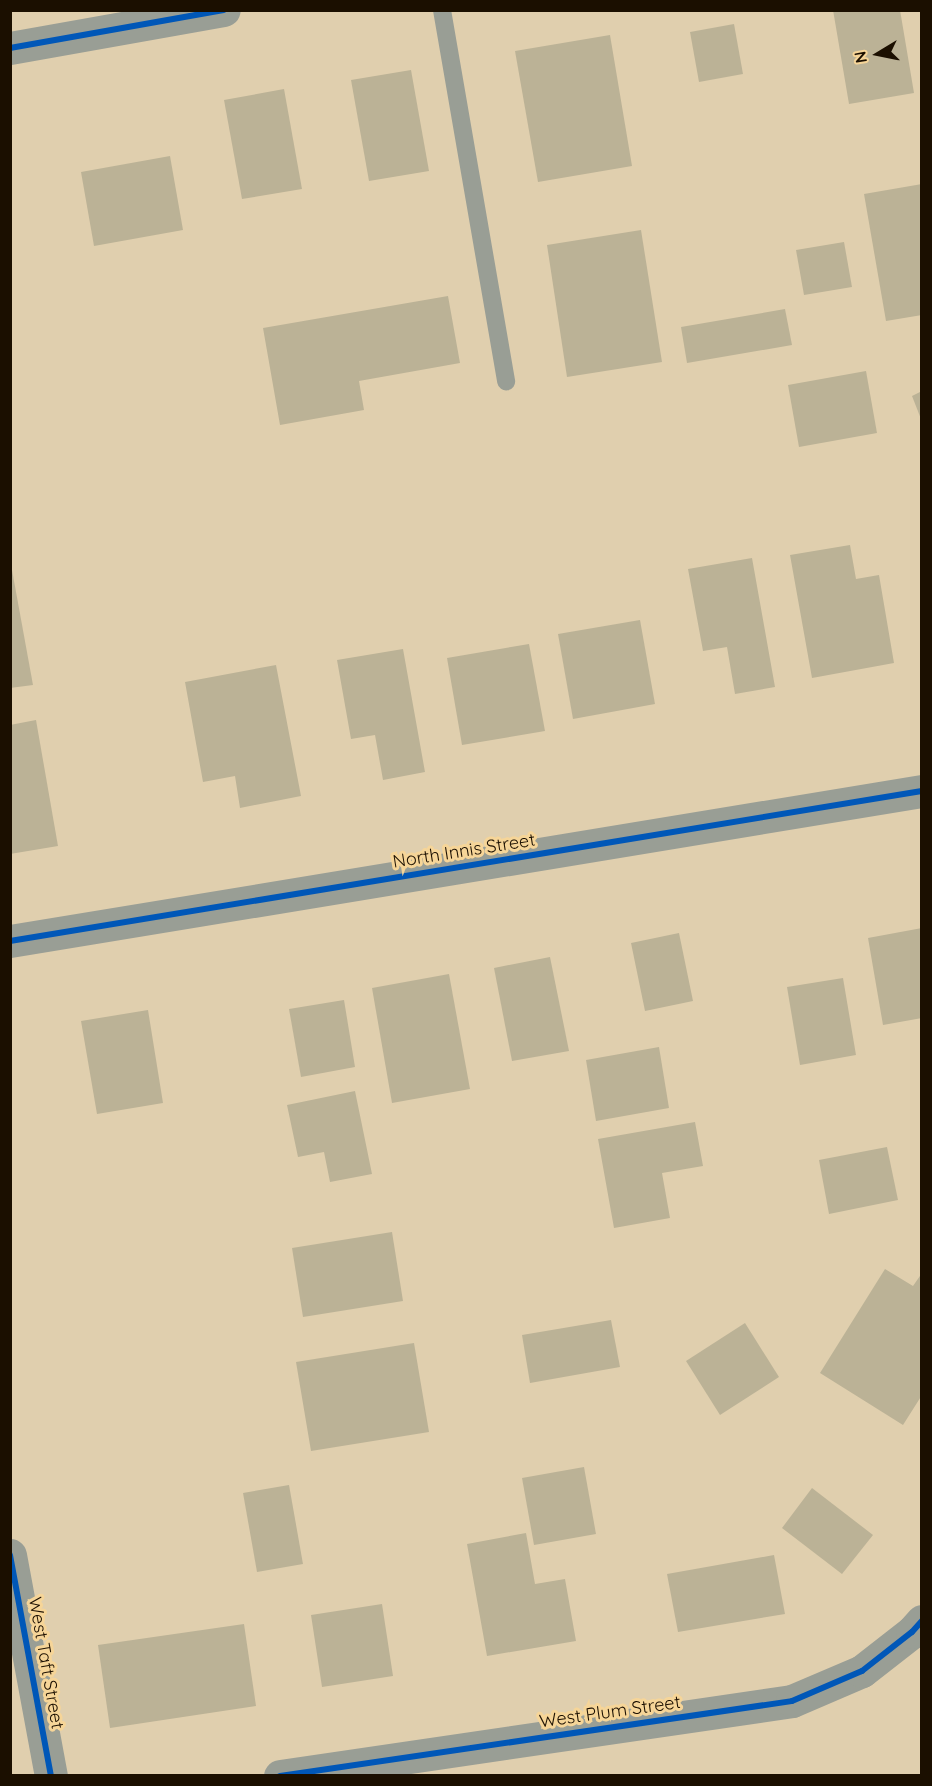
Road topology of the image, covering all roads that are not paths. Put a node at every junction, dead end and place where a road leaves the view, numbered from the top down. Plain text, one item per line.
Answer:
1 (224, 10) edge
2 (442, 10) edge
3 (10, 48) edge
4 (506, 382) dead end
5 (921, 791) edge
6 (10, 941) edge
7 (10, 1555) edge
8 (921, 1621) edge
9 (51, 1776) edge
10 (279, 1776) edge

1 - 3 street
2 - 4 lane
5 - 6 street, North Innis Street
7 - 9 street, West Taft Street
8 - 10 street, West Plum Street

